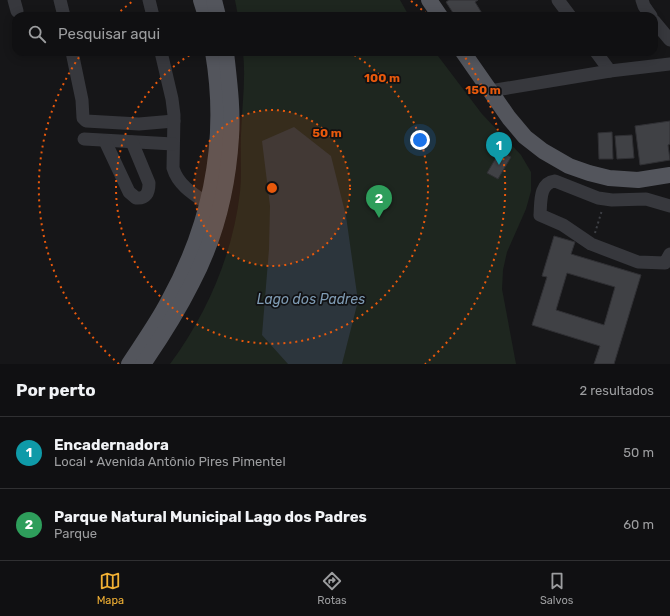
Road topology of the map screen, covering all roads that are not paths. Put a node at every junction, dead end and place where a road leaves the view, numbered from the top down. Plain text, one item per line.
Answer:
1 (60, 0) edge
2 (149, 0) edge
3 (201, 0) edge
4 (214, 0) edge
5 (429, 0) edge
6 (558, 0) edge
7 (642, 0) edge
8 (63, 12) edge
9 (152, 12) edge
10 (205, 12) edge
11 (217, 12) edge
12 (437, 12) edge
13 (567, 12) edge
14 (648, 12) edge
15 (658, 26) edge
16 (670, 40) edge
17 (73, 56) edge
18 (162, 56) edge
19 (214, 56) edge
20 (226, 56) edge
21 (466, 56) edge
22 (599, 56) edge
23 (670, 64) edge
24 (610, 71) junction
25 (490, 91) junction
26 (174, 121) junction
27 (84, 139) dead end
28 (105, 141) junction
29 (132, 142) junction
30 (173, 144) junction
31 (670, 175) edge
32 (208, 204) junction
33 (670, 206) edge
34 (670, 254) edge
35 (129, 364) edge
36 (143, 364) edge

1 - 8 street
2 - 9 street
3 - 10 main road
4 - 11 main road
5 - 12 main road
6 - 13 street
7 - 14 street
15 - 16 street
17 - 26 street
18 - 26 street
19 - 32 main road
20 - 36 main road
21 - 25 main road
22 - 24 street
23 - 24 street
24 - 25 street
25 - 31 main road
26 - 30 street
27 - 28 street
28 - 29 street
28 - 29 street
29 - 30 street
30 - 32 street
32 - 35 main road
33 - 34 street

